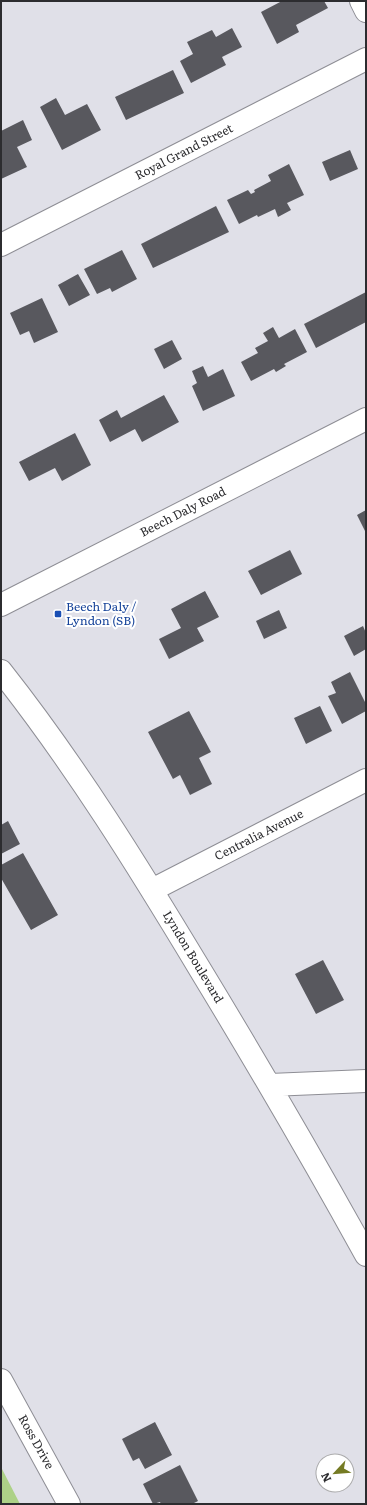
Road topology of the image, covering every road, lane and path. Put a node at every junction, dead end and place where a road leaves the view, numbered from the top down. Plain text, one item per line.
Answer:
1 (361, 1) edge
2 (366, 11) edge
3 (366, 59) edge
4 (1, 245) edge
5 (366, 419) edge
6 (1, 605) edge
7 (1, 671) edge
8 (366, 780) edge
9 (152, 890) junction
10 (366, 1081) edge
11 (270, 1085) junction
12 (366, 1255) edge
13 (1, 1380) edge
14 (69, 1504) edge

1 - 2 street
3 - 4 street, Royal Grand Street
5 - 6 street, Beech Daly Road
7 - 9 street, Lyndon Boulevard
8 - 9 street, Centralia Avenue
9 - 11 street, Lyndon Boulevard
10 - 11 street
11 - 12 street, Lyndon Boulevard
13 - 14 street, Ross Drive

